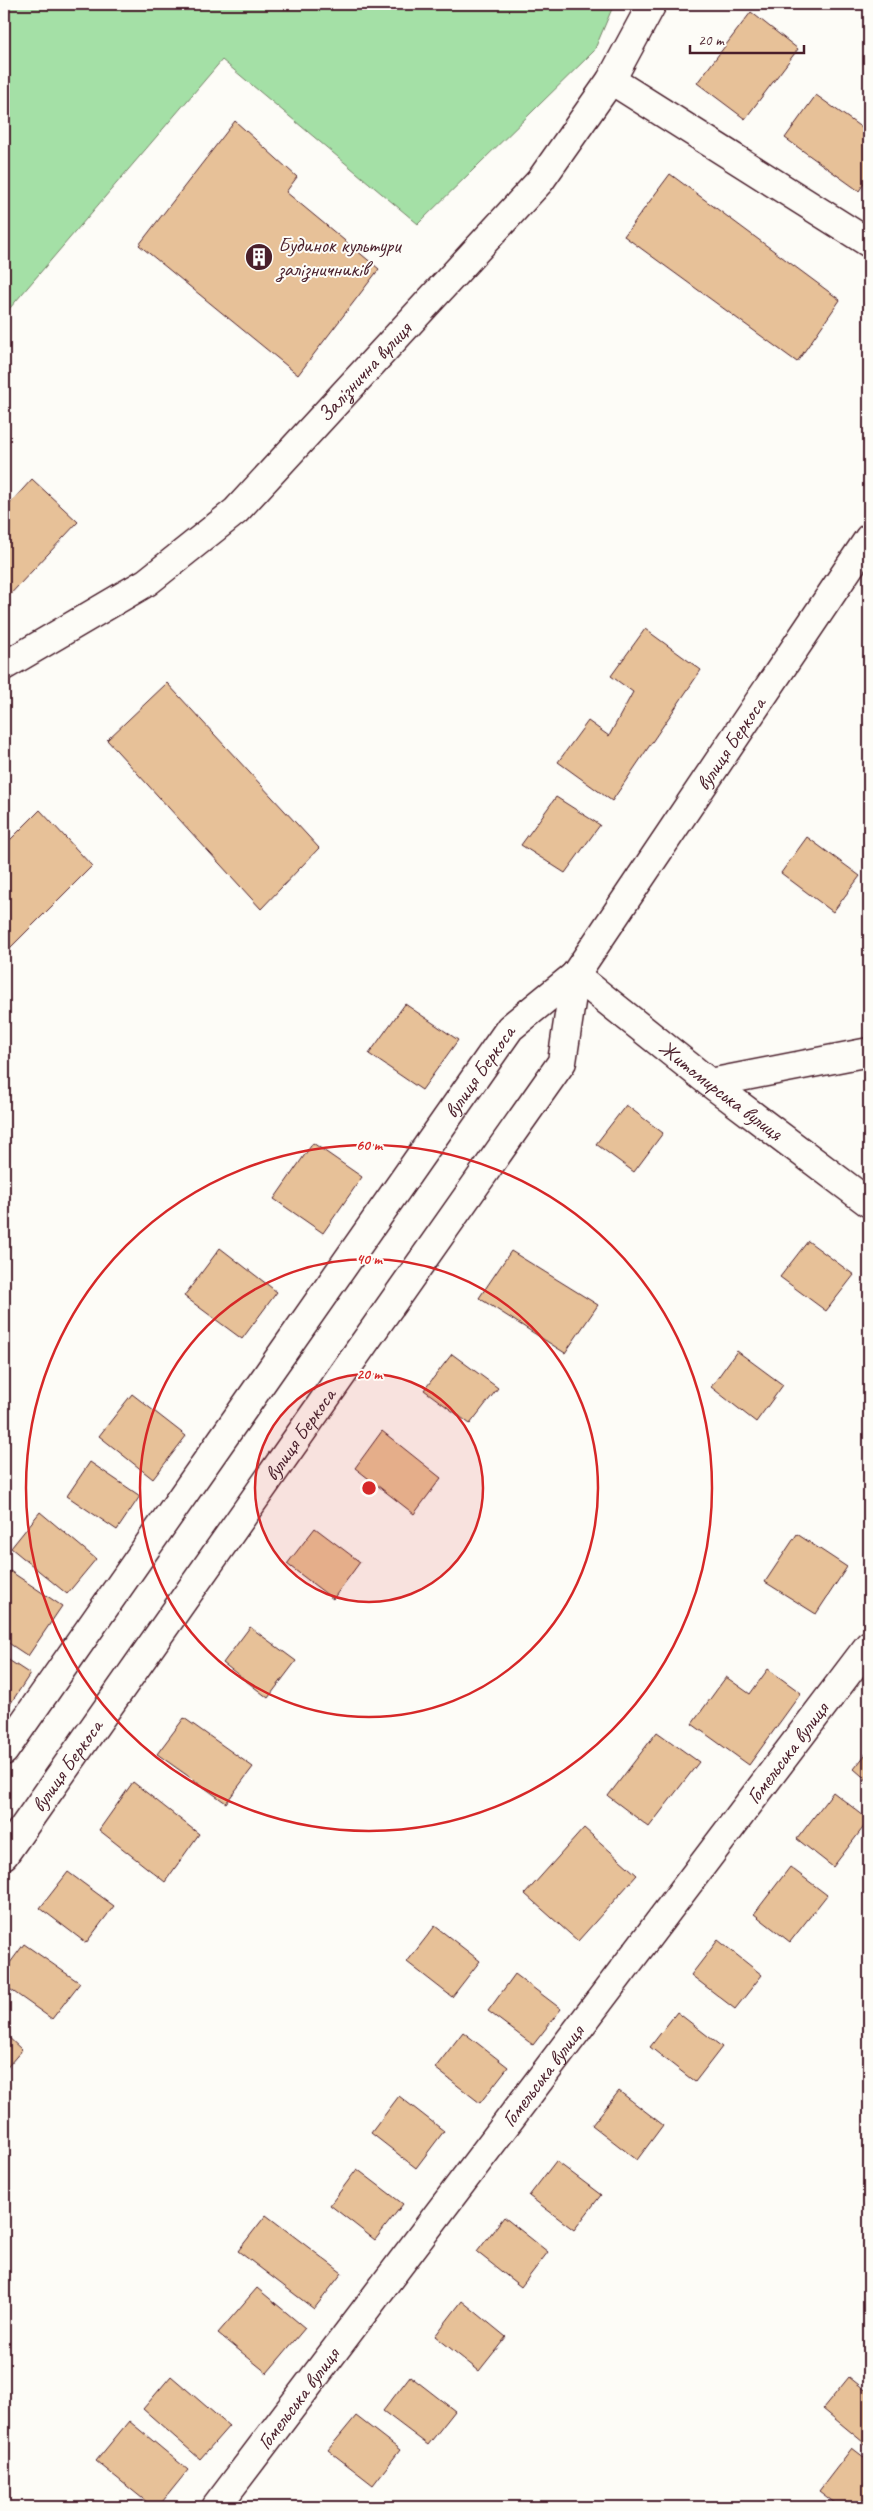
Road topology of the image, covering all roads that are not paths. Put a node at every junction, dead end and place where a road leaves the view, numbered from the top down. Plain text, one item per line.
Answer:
1 (652, 4) edge
2 (612, 80) junction
3 (869, 243) edge
4 (869, 538) edge
5 (4, 666) edge
6 (576, 976) junction
7 (869, 1052) edge
8 (710, 1083) junction
9 (869, 1203) edge
10 (869, 1645) edge
11 (4, 1751) edge
12 (4, 1856) edge
13 (216, 2507) edge

1 - 2 street, Залізнична вулиця
2 - 3 street
2 - 5 street, Залізнична вулиця
4 - 6 street, вулиця Беркоса
6 - 8 street, Житомирська вулиця
6 - 11 street, вулиця Беркоса
6 - 12 street, вулиця Беркоса
7 - 8 street
8 - 9 street, Житомирська вулиця
10 - 13 street, Гомельська вулиця

